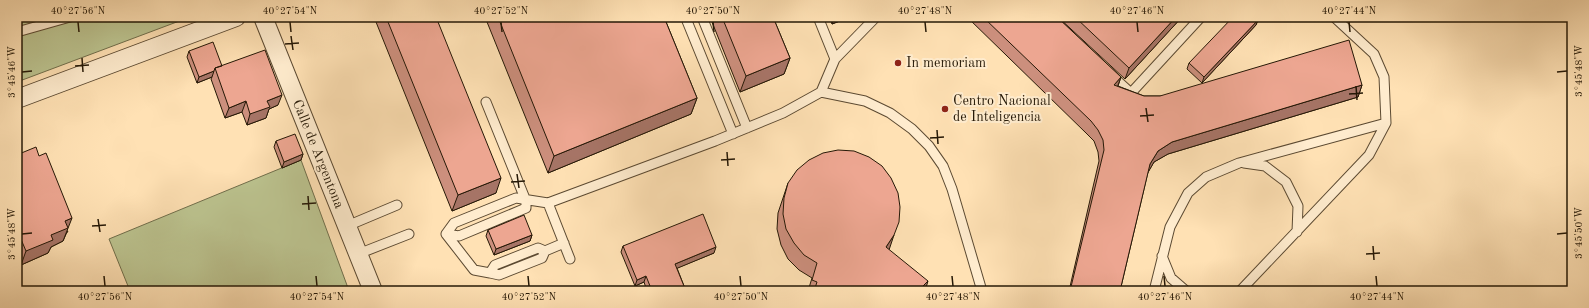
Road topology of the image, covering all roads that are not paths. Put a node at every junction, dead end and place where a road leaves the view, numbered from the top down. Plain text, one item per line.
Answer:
1 (70, 17) edge
2 (236, 17) edge
3 (263, 17) edge
4 (702, 17) edge
5 (818, 17) edge
6 (876, 17) edge
7 (1201, 17) edge
8 (1334, 17) edge
9 (687, 21) dead end
10 (17, 32) edge
11 (835, 59) junction
12 (1104, 68) edge
13 (821, 92) junction
14 (17, 99) edge
15 (486, 102) dead end
16 (1386, 123) junction
17 (747, 128) junction
18 (733, 134) junction
19 (1239, 163) junction
20 (526, 201) junction
21 (548, 203) junction
22 (397, 205) dead end
23 (347, 226) junction
24 (1297, 232) junction
25 (409, 234) dead end
26 (446, 234) junction
27 (564, 243) junction
28 (358, 254) junction
29 (1162, 256) junction
30 (570, 259) dead end
31 (373, 291) edge
32 (982, 291) edge
33 (1154, 291) edge
34 (1186, 291) edge
35 (1240, 291) edge

1 - 10 lane
2 - 14 street
3 - 23 street, Calle de Argentona
4 - 17 lane
5 - 11 lane
6 - 11 lane
7 - 12 lane
8 - 16 lane
9 - 18 lane
11 - 13 lane
13 - 17 lane
13 - 32 lane
15 - 20 lane
16 - 19 lane
16 - 24 lane
17 - 18 lane
18 - 21 lane
19 - 24 lane
19 - 29 lane
20 - 21 lane
20 - 26 lane
20 - 26 lane
21 - 27 lane
22 - 23 lane
23 - 28 street, Calle de Argentona
24 - 35 lane
25 - 28 lane
26 - 27 lane
27 - 30 lane
28 - 31 street, Calle de Argentona
29 - 33 lane
29 - 34 lane

